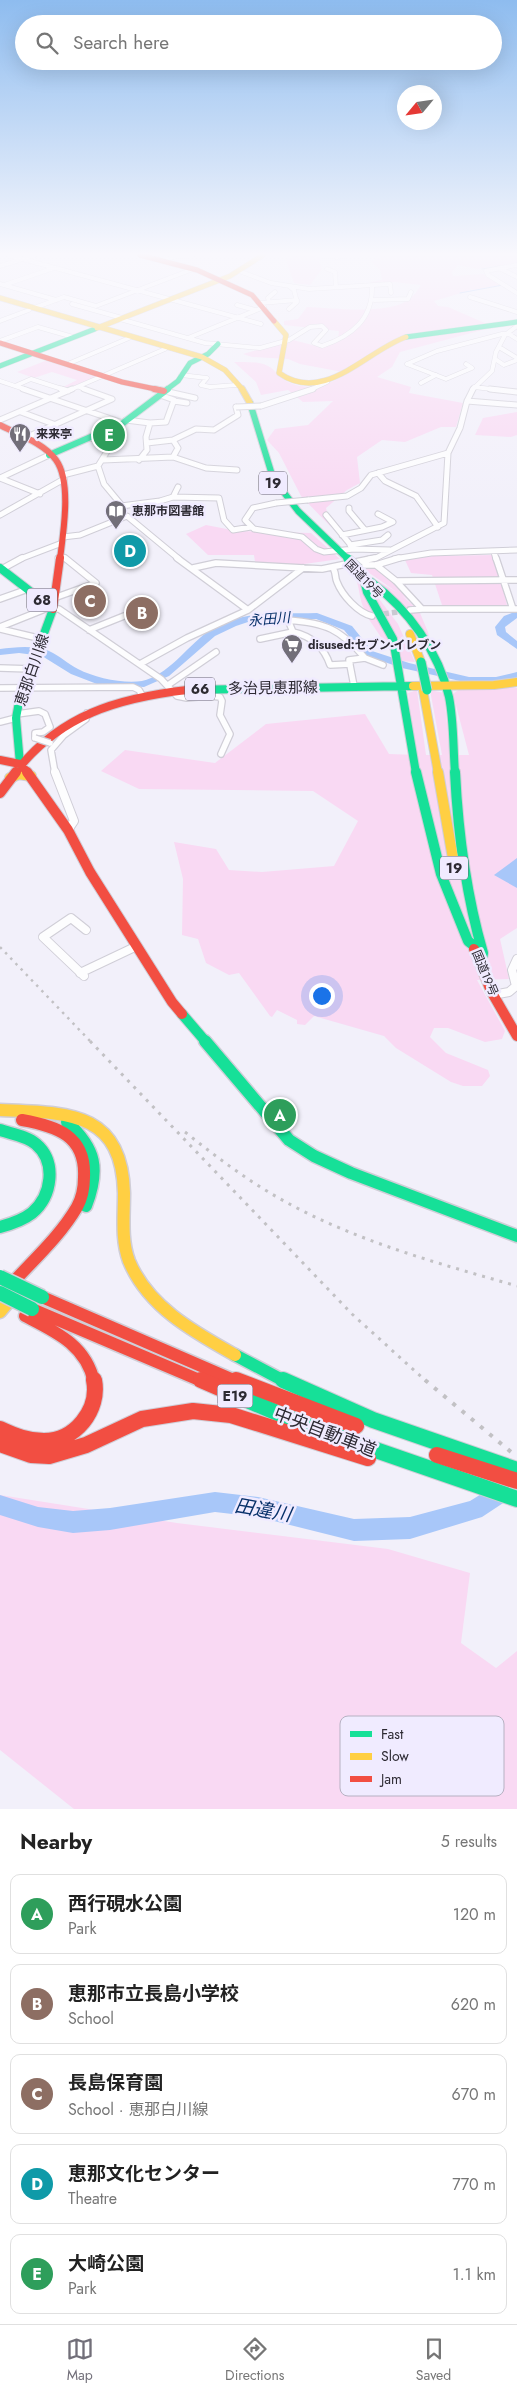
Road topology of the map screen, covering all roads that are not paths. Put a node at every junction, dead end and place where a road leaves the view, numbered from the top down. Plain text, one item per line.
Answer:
1 (67, 339) edge
2 (126, 339) edge
3 (134, 339) edge
4 (137, 339) edge
5 (195, 339) edge
6 (317, 339) edge
7 (336, 339) edge
8 (395, 339) edge
9 (472, 339) edge
10 (503, 339) edge
11 (286, 340) joint
12 (0, 342) edge
13 (218, 344) junction
14 (499, 347) junction
15 (508, 347) dead end
16 (165, 349) junction
17 (36, 352) junction
18 (517, 352) edge
19 (200, 358) junction
20 (495, 359) junction
21 (517, 359) edge
22 (70, 363) junction
23 (2, 364) edge
24 (466, 364) dead end
25 (104, 375) junction
26 (181, 375) junction
27 (436, 375) junction
28 (0, 380) edge
29 (328, 382) junction
30 (421, 383) dead end
31 (236, 385) junction
32 (15, 386) junction
33 (79, 387) junction
34 (474, 387) junction
35 (68, 392) junction
36 (517, 392) edge
37 (162, 393) junction
38 (195, 398) dead end
39 (52, 399) junction
40 (174, 401) junction
41 (467, 401) junction
42 (187, 403) dead end
43 (517, 406) edge
44 (87, 411) junction
45 (21, 412) junction
46 (0, 420) edge
47 (124, 422) junction
48 (150, 423) junction
49 (0, 425) edge
50 (56, 425) junction
51 (25, 438) junction
52 (91, 438) junction
53 (173, 440) junction
54 (147, 443) junction
55 (111, 445) junction
56 (448, 452) junction
57 (49, 455) junction
58 (173, 457) junction
59 (102, 460) junction
60 (139, 460) junction
61 (98, 466) junction
62 (237, 470) dead end
63 (378, 473) junction
64 (64, 477) junction
65 (178, 487) dead end
66 (40, 494) junction
67 (173, 497) junction
68 (122, 506) junction
69 (349, 508) dead end
70 (378, 514) dead end
71 (0, 515) edge
72 (326, 515) dead end
73 (123, 517) junction
74 (251, 527) junction
75 (438, 527) junction
76 (365, 530) junction
77 (342, 535) junction
78 (388, 535) dead end
79 (62, 540) junction
80 (391, 550) junction
81 (517, 550) edge
82 (494, 552) junction
83 (346, 553) junction
84 (58, 558) junction
85 (376, 565) junction
86 (193, 568) junction
87 (303, 568) junction
88 (1, 569) edge
89 (334, 570) junction
90 (362, 574) junction
91 (502, 580) junction
92 (517, 580) edge
93 (396, 581) junction
94 (28, 589) junction
95 (0, 599) edge
96 (54, 604) junction
97 (422, 609) junction
98 (515, 609) edge
99 (248, 610) junction
100 (410, 610) tunnel mouth
101 (124, 616) dead end
102 (372, 616) tunnel mouth
103 (0, 629) edge
104 (89, 630) junction
105 (293, 632) junction
106 (260, 640) dead end
107 (40, 646) junction
108 (216, 652) dead end
109 (365, 658) junction
110 (140, 664) junction
111 (350, 664) junction
112 (384, 665) dead end
113 (0, 668) edge
114 (32, 669) junction
115 (442, 678) junction
116 (517, 682) edge
117 (354, 686) junction
118 (402, 686) junction
119 (170, 687) junction
120 (0, 688) edge
121 (24, 688) junction
122 (425, 690) junction
123 (142, 695) junction
124 (16, 716) junction
125 (0, 722) edge
126 (17, 740) junction
127 (45, 742) junction
128 (221, 754) dead end
129 (0, 760) edge
130 (20, 764) junction
131 (31, 776) junction
132 (10, 778) junction
133 (0, 793) edge
134 (68, 830) junction
135 (86, 930) dead end
136 (473, 945) junction
137 (137, 946) junction
138 (482, 958) junction
139 (517, 959) edge
140 (495, 994) junction
141 (517, 1030) edge
142 (517, 1036) edge
143 (0, 1110) edge
144 (51, 1113) junction
145 (0, 1118) edge
146 (0, 1130) edge
147 (0, 1227) edge
148 (517, 1236) edge
149 (0, 1277) edge
150 (0, 1295) edge
151 (0, 1304) edge
152 (0, 1312) edge
153 (28, 1312) junction
154 (0, 1429) edge
155 (394, 1440) dead end
156 (0, 1444) edge
157 (429, 1452) dead end
158 (447, 1454) junction
159 (517, 1470) edge
160 (442, 1474) junction
161 (517, 1480) edge
162 (517, 1499) edge

1 - 17 main road
2 - 22 street
3 - 16 main road, 国道19号 / 19
4 - 19 main road, 国道19号 / 19
5 - 13 street
6 - 7 street
8 - 29 main road
9 - 27 street
10 - 14 street
11 - 13 street
11 - 29 main road
12 - 17 main road
13 - 19 main road
14 - 20 street
14 - 21 street
15 - 18 street
16 - 19 main road, 国道19号 / 19
16 - 25 street
17 - 22 main road
17 - 23 main road
19 - 26 main road
19 - 31 main road, 国道19号 / 19
19 - 83 main road, 国道19号 / 19
20 - 21 street
20 - 34 street
22 - 25 main road
24 - 27 street
25 - 33 street
25 - 37 main road
26 - 31 street
26 - 37 main road
27 - 30 street
28 - 32 street
29 - 53 street, bridge
31 - 83 main road, 国道19号 / 19
32 - 35 street
32 - 39 street
33 - 35 street
33 - 44 street
34 - 36 street
34 - 41 street
35 - 39 street
37 - 38 street
37 - 40 street
37 - 47 main road
39 - 44 street
39 - 45 street
40 - 42 street
40 - 48 street
41 - 43 street
41 - 56 street
44 - 47 street
44 - 50 street
45 - 46 street
45 - 50 street
47 - 48 street
47 - 52 main road
47 - 55 street
48 - 54 street
49 - 51 main road
50 - 51 street
51 - 57 main road
52 - 55 street
52 - 57 main road
53 - 54 street
53 - 58 street
54 - 60 street
55 - 59 street
56 - 63 street
56 - 75 street
57 - 64 main road
57 - 66 street
58 - 60 street
58 - 62 street
59 - 60 street
59 - 61 street
61 - 64 street
61 - 68 street
63 - 74 street, bridge
63 - 75 street
64 - 66 street
64 - 79 main road, 恵那白川線
65 - 67 street
66 - 71 street
67 - 68 street
67 - 74 street
68 - 73 street
69 - 76 street
70 - 76 street
72 - 77 street
73 - 79 street
73 - 86 street
74 - 83 street
75 - 80 street
76 - 77 street
77 - 83 street
78 - 83 street
79 - 84 main road, 恵那白川線
79 - 88 street
80 - 83 street
80 - 87 street
81 - 82 street
82 - 85 street
82 - 91 street
83 - 90 main road, 国道19号 / 19, bridge
84 - 96 main road, 恵那白川線
84 - 96 street
85 - 89 street
85 - 93 street
86 - 87 street
86 - 99 street
87 - 89 street
87 - 99 street
88 - 94 main road, 68
89 - 102 street
90 - 115 main road
90 - 118 main road
90 - 122 main road, 国道19号 / 19, bridge
91 - 92 street
91 - 93 street
91 - 98 street
93 - 97 street
94 - 95 street
94 - 96 main road, 68
96 - 103 street
96 - 104 street
96 - 107 main road, 恵那白川線 / 68
97 - 98 street
97 - 100 street
99 - 110 street
101 - 104 street
103 - 107 street
104 - 110 street
105 - 106 street
105 - 109 street
105 - 111 street
107 - 114 main road, 恵那白川線 / 68
108 - 119 street
109 - 111 street
109 - 112 street
110 - 119 street
111 - 117 street
113 - 114 street
114 - 121 main road, 恵那白川線 / 68
115 - 116 main road, 多治見恵那線 / 66
115 - 118 main road, 多治見恵那線 / 66
115 - 138 main road
117 - 118 main road, 多治見恵那線 / 66
117 - 119 main road, 多治見恵那線 / 66
118 - 136 main road
119 - 123 main road, 多治見恵那線 / 66
119 - 128 street
120 - 121 street
121 - 123 street
121 - 124 main road, 恵那白川線 / 68
122 - 136 main road, 国道19号 / 19
122 - 138 main road, 国道19号 / 19
123 - 127 main road, 多治見恵那線 / 66
124 - 125 street
124 - 126 main road, 恵那白川線 / 68
124 - 127 street
126 - 127 main road
126 - 130 main road, 恵那白川線 / 68
127 - 130 main road, 多治見恵那線 / 66
127 - 134 street
129 - 130 main road
130 - 131 main road
130 - 132 main road
131 - 132 main road
131 - 134 main road
132 - 133 main road
134 - 137 main road
135 - 137 street
136 - 140 main road, 国道19号 / 19
137 - 148 main road
138 - 140 main road, 国道19号 / 19
139 - 140 street
140 - 141 main road, 国道19号 / 19
140 - 142 main road, 国道19号 / 19
143 - 144 main road
144 - 152 main road
144 - 158 main road
145 - 150 main road
146 - 147 main road
149 - 155 main road, 中央自動車道 / E19, bridge
150 - 153 main road, 中央自動車道 / E19, bridge
151 - 153 main road
153 - 154 main road
153 - 160 main road, 中央自動車道 / E19
156 - 160 main road
157 - 158 main road
158 - 159 main road
158 - 161 main road
160 - 162 main road, 中央自動車道 / E19

